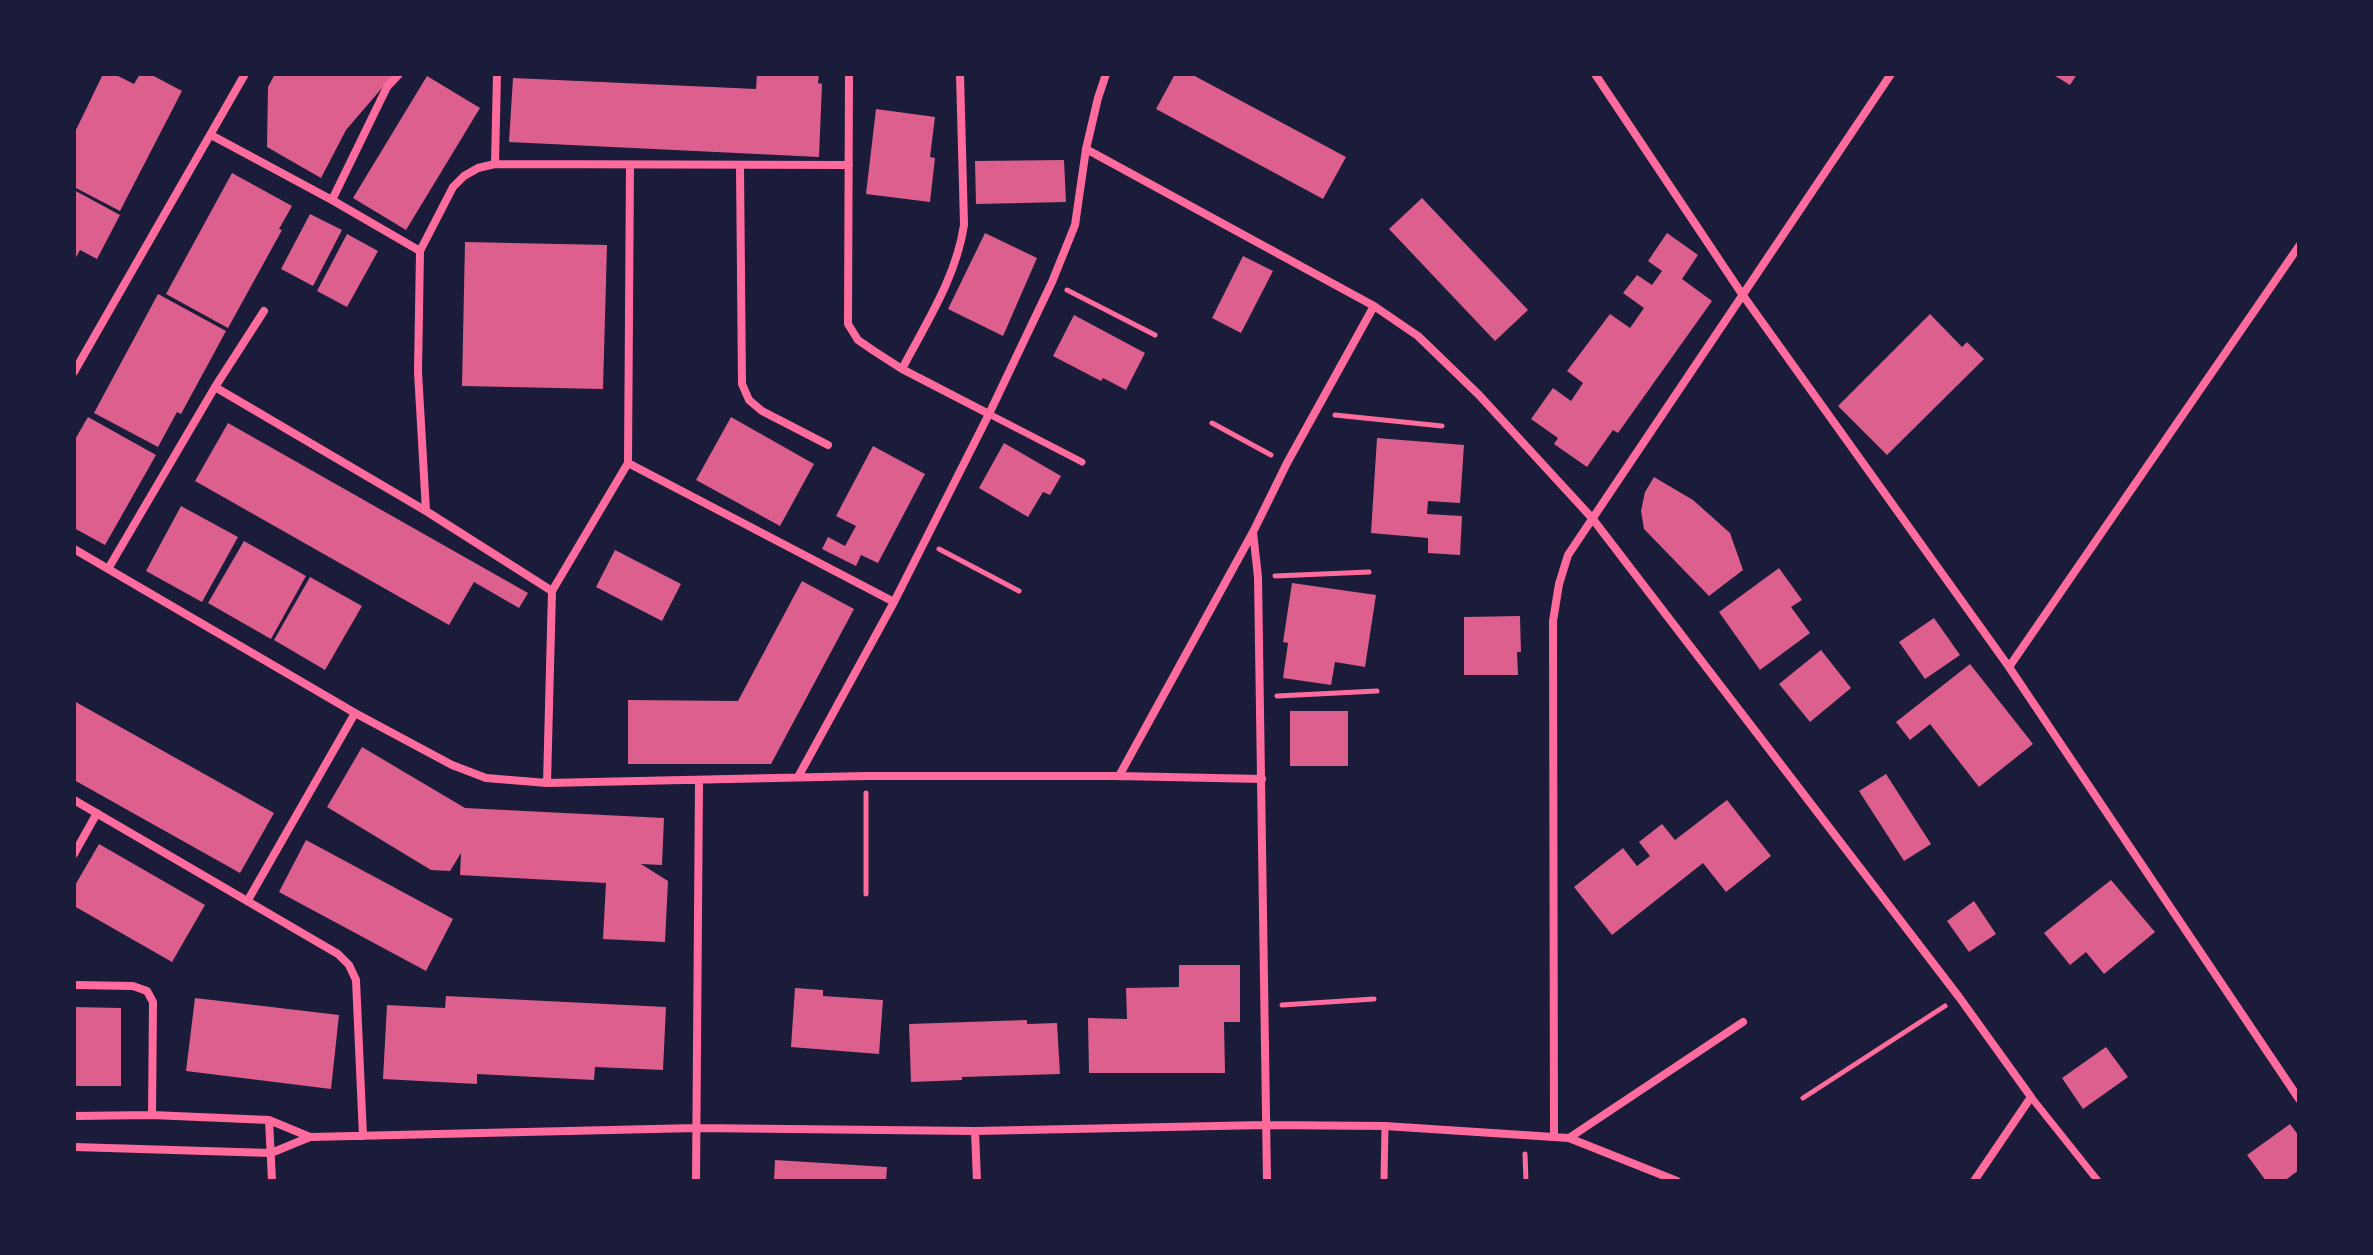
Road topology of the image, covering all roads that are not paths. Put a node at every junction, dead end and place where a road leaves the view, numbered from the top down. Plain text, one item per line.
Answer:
1 (245, 74) edge
2 (399, 74) edge
3 (497, 74) edge
4 (849, 74) edge
5 (960, 74) edge
6 (1106, 74) edge
7 (1595, 74) edge
8 (1891, 74) edge
9 (211, 135) junction
10 (1086, 149) junction
11 (495, 164) junction
12 (630, 165) junction
13 (849, 165) junction
14 (740, 166) junction
15 (332, 200) junction
16 (2299, 246) edge
17 (420, 251) junction
18 (1742, 294) junction
19 (1374, 306) junction
20 (264, 311) dead end
21 (902, 369) junction
22 (74, 372) edge
23 (215, 387) junction
24 (989, 414) junction
25 (828, 445) dead end
26 (1082, 462) dead end
27 (628, 463) junction
28 (426, 511) junction
29 (1592, 518) junction
30 (1253, 532) junction
31 (74, 549) edge
32 (108, 569) junction
33 (552, 591) junction
34 (894, 602) junction
35 (2009, 667) junction
36 (355, 713) junction
37 (1119, 776) junction
38 (798, 777) junction
39 (1262, 779) junction
40 (699, 780) junction
41 (547, 783) junction
42 (74, 800) edge
43 (97, 813) junction
44 (74, 854) edge
45 (248, 900) junction
46 (74, 985) edge
47 (1743, 1022) dead end
48 (2031, 1097) junction
49 (2299, 1099) edge
50 (152, 1115) junction
51 (74, 1116) edge
52 (269, 1120) junction
53 (1265, 1125) junction
54 (1385, 1126) junction
55 (696, 1128) junction
56 (975, 1131) junction
57 (363, 1136) junction
58 (1554, 1136) junction
59 (310, 1137) junction
60 (1569, 1138) junction
61 (74, 1147) edge
62 (271, 1153) junction
63 (272, 1181) edge
64 (696, 1181) edge
65 (977, 1181) edge
66 (1267, 1181) edge
67 (1384, 1181) edge
68 (1677, 1181) edge
69 (1974, 1181) edge
70 (2098, 1181) edge

1 - 9 street
2 - 15 street
3 - 11 street
4 - 13 street
5 - 21 street
6 - 10 street
7 - 18 street
8 - 18 street
9 - 15 street
9 - 22 street
10 - 19 street
10 - 24 street
11 - 12 street
11 - 17 street
12 - 14 street
12 - 27 street
13 - 14 street
13 - 21 street
14 - 25 street
15 - 17 street
16 - 35 street
17 - 28 street
18 - 29 street
18 - 35 street
19 - 29 street
19 - 30 street
20 - 23 street
21 - 24 street
23 - 28 street
23 - 32 street
24 - 26 street
24 - 34 street
27 - 33 street
27 - 34 street
28 - 33 street
29 - 48 street
29 - 58 street
30 - 37 street
30 - 39 street
31 - 32 street
32 - 36 street
33 - 41 street
34 - 38 street
35 - 49 street
36 - 41 street
36 - 45 street
37 - 38 street
37 - 39 street
38 - 40 street
39 - 53 street
40 - 41 street
40 - 55 street
42 - 43 street
43 - 44 street
43 - 45 street
45 - 57 street
46 - 50 street
47 - 60 street
48 - 69 street
48 - 70 street
50 - 51 street
50 - 52 street
52 - 59 street
52 - 62 street
53 - 54 street
53 - 56 street
53 - 66 street
54 - 58 street
54 - 67 street
55 - 56 street
55 - 57 street
55 - 64 street
56 - 65 street
57 - 59 street
58 - 60 street
59 - 62 street
60 - 68 street
61 - 62 street
62 - 63 street

